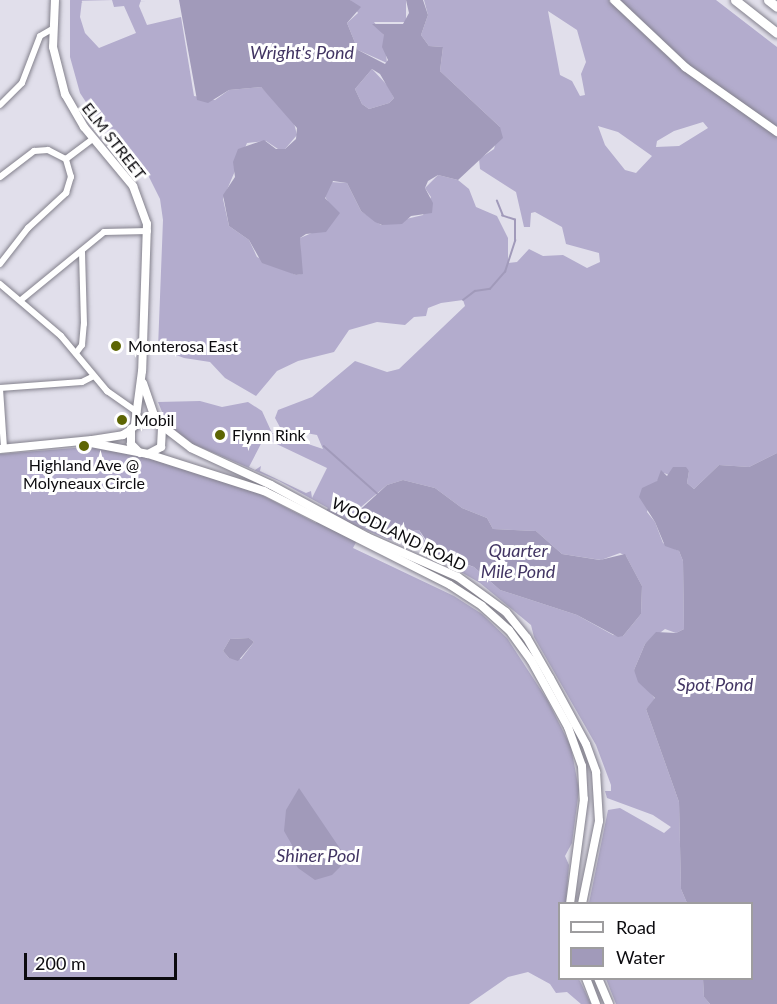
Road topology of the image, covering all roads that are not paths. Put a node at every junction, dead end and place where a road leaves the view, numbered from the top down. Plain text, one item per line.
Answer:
1 (55, 0) edge
2 (614, 0) edge
3 (735, 0) edge
4 (768, 0) edge
5 (777, 7) edge
6 (52, 28) junction
7 (777, 33) edge
8 (0, 105) edge
9 (777, 132) edge
10 (93, 139) junction
11 (66, 159) junction
12 (0, 177) edge
13 (148, 231) junction
14 (82, 251) junction
15 (66, 263) junction
16 (0, 264) edge
17 (85, 271) junction
18 (0, 284) edge
19 (21, 300) junction
20 (76, 353) junction
21 (142, 371) junction
22 (94, 376) junction
23 (0, 389) edge
24 (137, 412) junction
25 (158, 424) junction
26 (133, 427) junction
27 (78, 442) junction
28 (2, 449) edge
29 (144, 453) junction
30 (337, 526) junction
31 (591, 754) junction
32 (579, 758) junction
33 (577, 848) junction
34 (592, 852) junction
35 (570, 902) edge
36 (582, 902) edge
37 (587, 980) edge
38 (599, 980) edge
39 (596, 1004) edge
40 (609, 1004) edge

1 - 6 main road, ELM STREET
2 - 9 main road
3 - 7 highway
4 - 5 highway
6 - 8 street
6 - 10 main road, ELM STREET
10 - 11 street
10 - 13 main road, ELM STREET
11 - 12 street
11 - 16 street
13 - 14 street
13 - 21 main road, ELM STREET
14 - 15 street
14 - 17 street
15 - 17 street
15 - 19 street
17 - 20 street
18 - 19 street
19 - 20 street
20 - 22 street
21 - 24 main road, ELM STREET
21 - 25 main road, ELM STREET
22 - 23 street
22 - 24 street
23 - 28 street
24 - 26 main road, ELM STREET
25 - 26 main road
25 - 29 main road
25 - 30 main road, WOODLAND ROAD
26 - 27 main road
26 - 29 main road
27 - 28 main road
27 - 29 main road, WOODLAND ROAD
29 - 30 main road, WOODLAND ROAD
30 - 31 main road, WOODLAND ROAD
30 - 32 main road, WOODLAND ROAD
31 - 32 main road
31 - 34 main road, WOODLAND ROAD
32 - 33 main road, WOODLAND ROAD
33 - 34 main road
33 - 35 main road, WOODLAND ROAD
34 - 36 main road, WOODLAND ROAD
37 - 39 main road
38 - 40 main road

